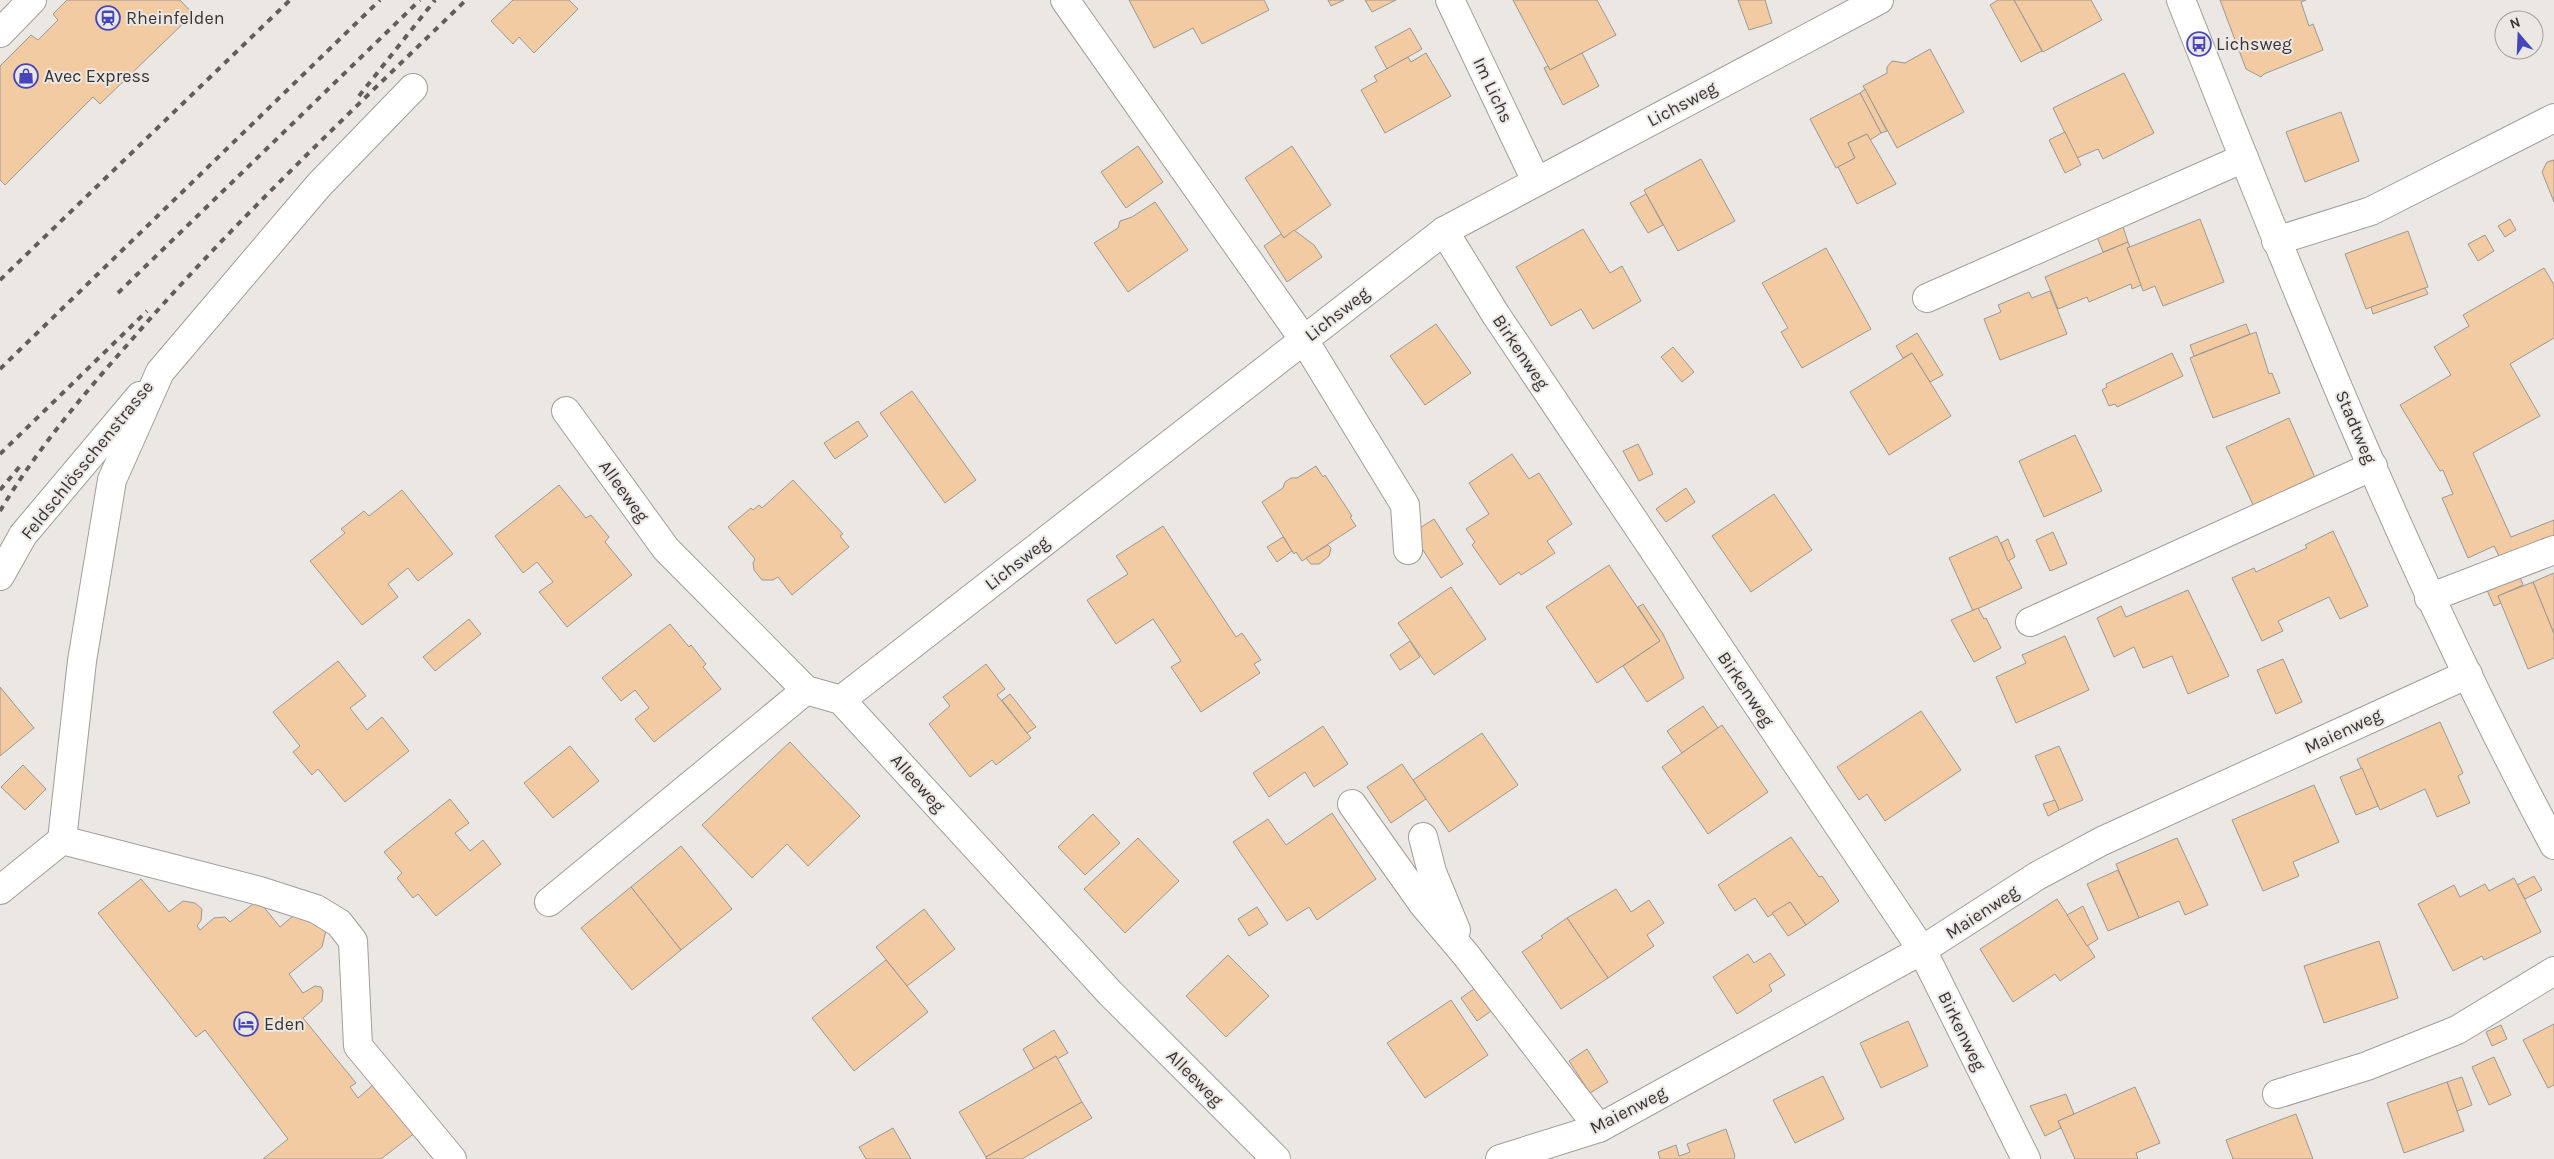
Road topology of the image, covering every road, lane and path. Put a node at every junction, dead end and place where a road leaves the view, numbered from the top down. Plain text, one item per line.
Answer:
1 (32, 0) edge
2 (1065, 0) edge
3 (1450, 0) edge
4 (1879, 0) edge
5 (2181, 0) edge
6 (0, 32) edge
7 (413, 88) dead end
8 (2554, 118) edge
9 (2244, 158) junction
10 (1536, 181) junction
11 (1444, 231) junction
12 (2276, 241) junction
13 (1928, 298) dead end
14 (1304, 340) junction
15 (160, 372) junction
16 (566, 411) dead end
17 (2373, 466) junction
18 (1408, 550) dead end
19 (2554, 550) edge
20 (0, 576) edge
21 (2430, 598) junction
22 (2030, 622) dead end
23 (2468, 674) junction
24 (806, 690) junction
25 (841, 700) junction
26 (1352, 804) dead end
27 (1422, 837) dead end
28 (62, 840) junction
29 (2553, 840) edge
30 (0, 890) edge
31 (549, 902) dead end
32 (1922, 950) junction
33 (1466, 955) junction
34 (2554, 971) edge
35 (2278, 1094) dead end
36 (1599, 1128) junction
37 (452, 1159) edge
38 (1276, 1159) edge
39 (1500, 1159) edge
40 (2026, 1159) edge

1 - 6 street
2 - 14 street
3 - 10 street, Im Lichs
4 - 10 street, Lichsweg
5 - 9 street, Stadtweg
7 - 15 street, Feldschlösschenstrasse
8 - 12 street
9 - 12 street, Stadtweg
9 - 13 street
10 - 11 street, Lichsweg
11 - 14 street, Lichsweg
11 - 32 street, Birkenweg
12 - 17 street, Stadtweg
14 - 18 street
14 - 25 street, Lichsweg
15 - 20 street, Feldschlösschenstrasse
15 - 28 street
16 - 24 street, Alleeweg
17 - 21 street, Stadtweg
17 - 22 street
19 - 21 street
21 - 23 street, Stadtweg
23 - 29 street, Stadtweg
23 - 32 street, Maienweg
24 - 25 street, Alleeweg
24 - 31 street
25 - 38 street, Alleeweg
26 - 33 street
27 - 33 street
28 - 30 street
28 - 37 street
32 - 36 street, Maienweg
32 - 40 street, Birkenweg
33 - 36 street
34 - 35 street
36 - 39 street, Maienweg

